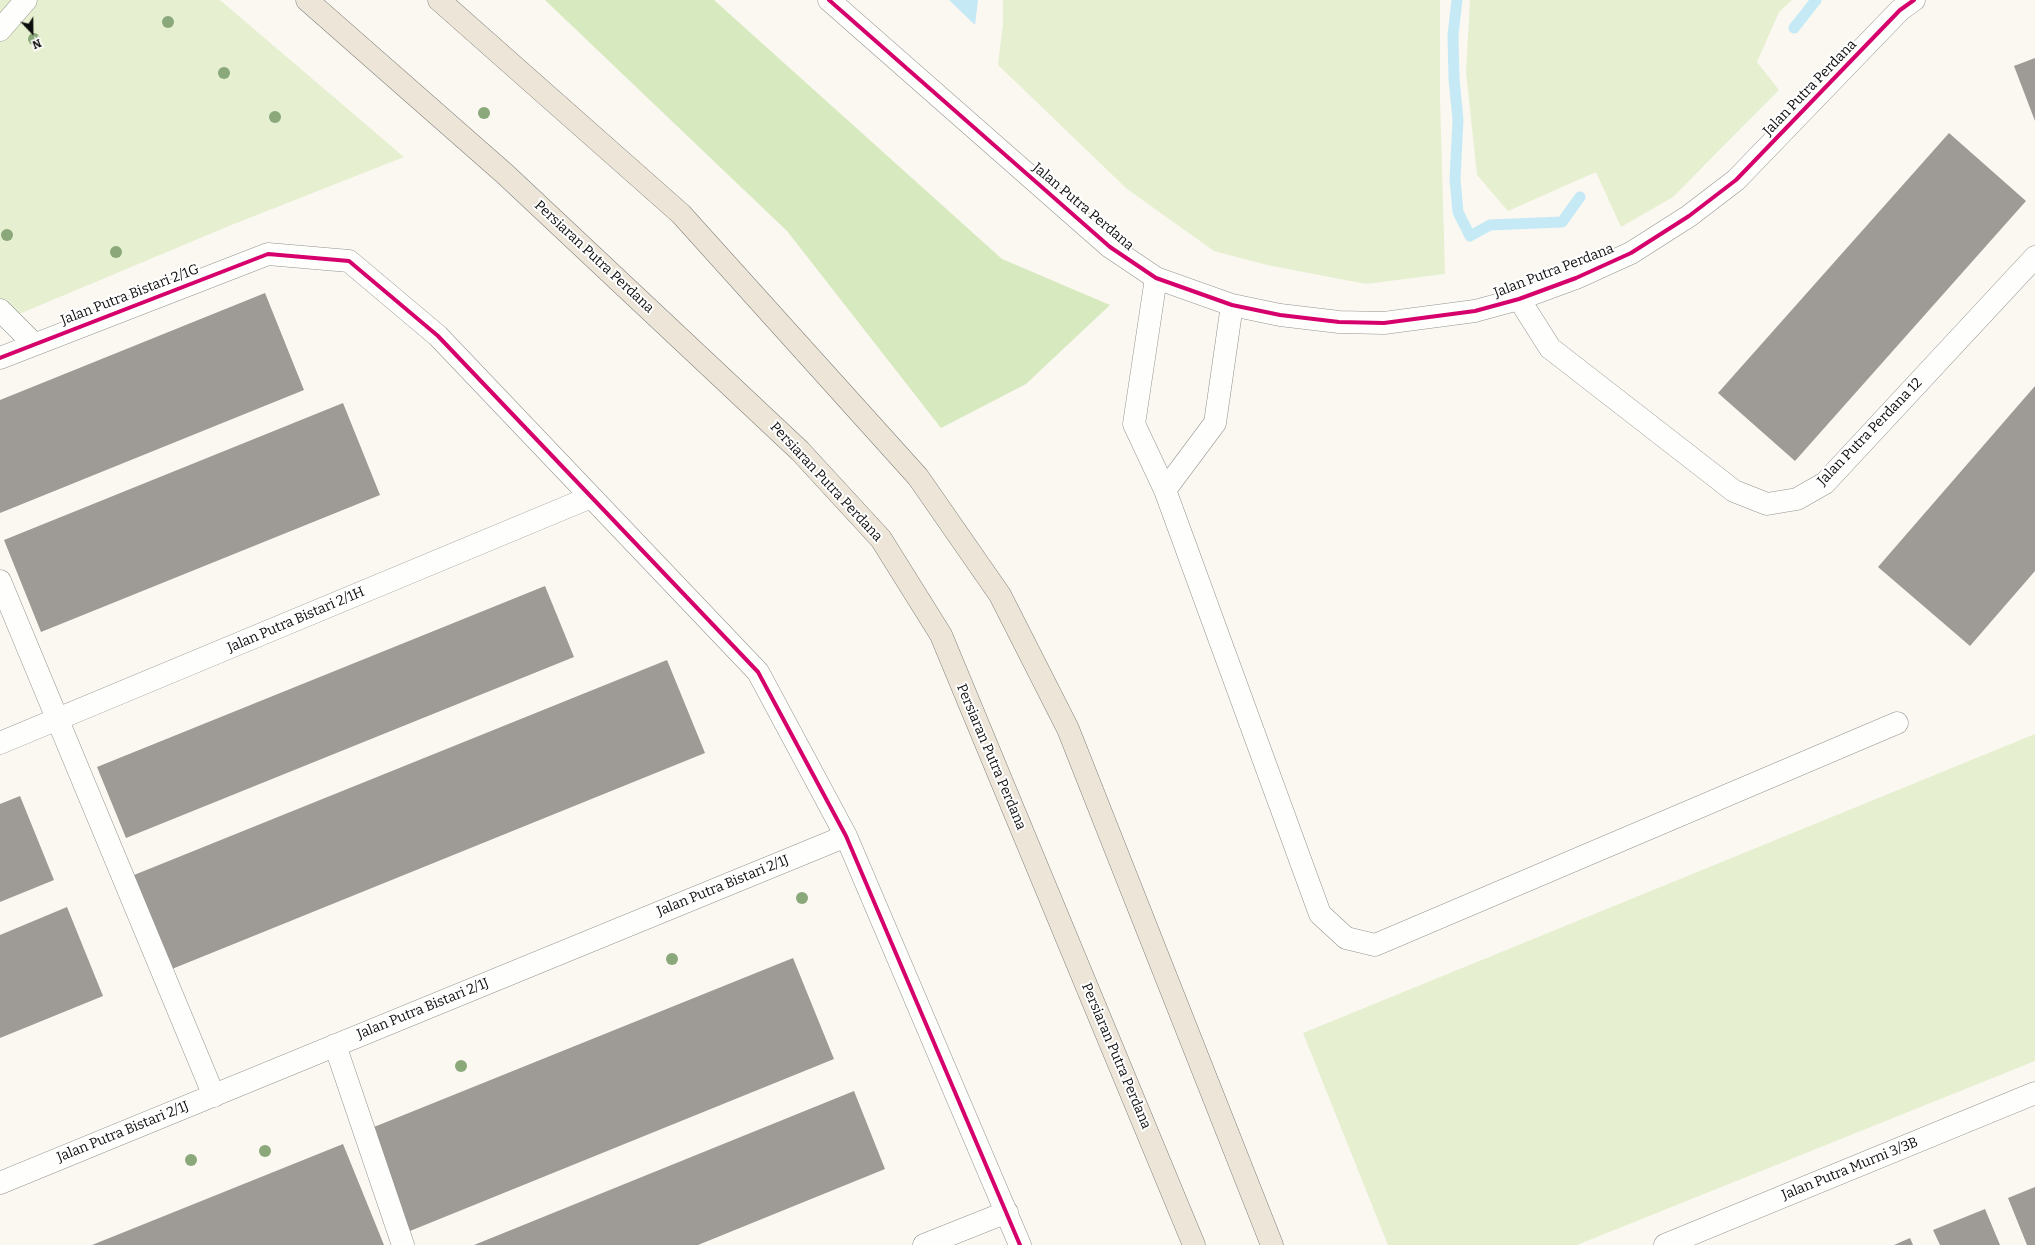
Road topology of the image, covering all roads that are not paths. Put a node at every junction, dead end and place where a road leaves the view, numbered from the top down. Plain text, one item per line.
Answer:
1 (26, 0) edge
2 (307, 0) edge
3 (439, 0) edge
4 (829, 0) edge
5 (1914, 0) edge
6 (0, 30) edge
7 (2035, 257) edge
8 (1156, 278) junction
9 (1519, 299) junction
10 (1232, 305) junction
11 (0, 310) edge
12 (34, 344) junction
13 (0, 358) edge
14 (1165, 490) junction
15 (591, 497) junction
16 (0, 581) edge
17 (57, 720) junction
18 (1897, 722) dead end
19 (0, 743) edge
20 (846, 836) junction
21 (335, 1045) junction
22 (2035, 1093) edge
23 (214, 1096) junction
24 (0, 1182) edge
25 (1007, 1212) junction
26 (403, 1245) edge
27 (924, 1245) edge
28 (1020, 1245) edge
29 (1194, 1245) edge
30 (1272, 1245) edge
31 (1665, 1245) edge

1 - 6 street
2 - 29 main road, Persiaran Putra Perdana
3 - 30 main road
4 - 8 street, Jalan Putra Perdana
5 - 9 street, Jalan Putra Perdana
7 - 9 street, Jalan Putra Perdana 12
8 - 10 street, Jalan Putra Perdana
8 - 14 street
9 - 10 street, Jalan Putra Perdana
10 - 14 street
11 - 12 street
12 - 13 street, Jalan Putra Bistari 2/1G
12 - 15 street, Jalan Putra Bistari 2/1G
14 - 18 street
15 - 17 street, Jalan Putra Bistari 2/1H
15 - 20 street
16 - 17 street
17 - 19 street, Jalan Putra Bistari 2/1H
17 - 23 street
20 - 21 street, Jalan Putra Bistari 2/1J
20 - 25 street
21 - 23 street, Jalan Putra Bistari 2/1J
21 - 26 street
22 - 31 street, Jalan Putra Murni 3/3B
23 - 24 street, Jalan Putra Bistari 2/1J
25 - 27 street
25 - 28 street

